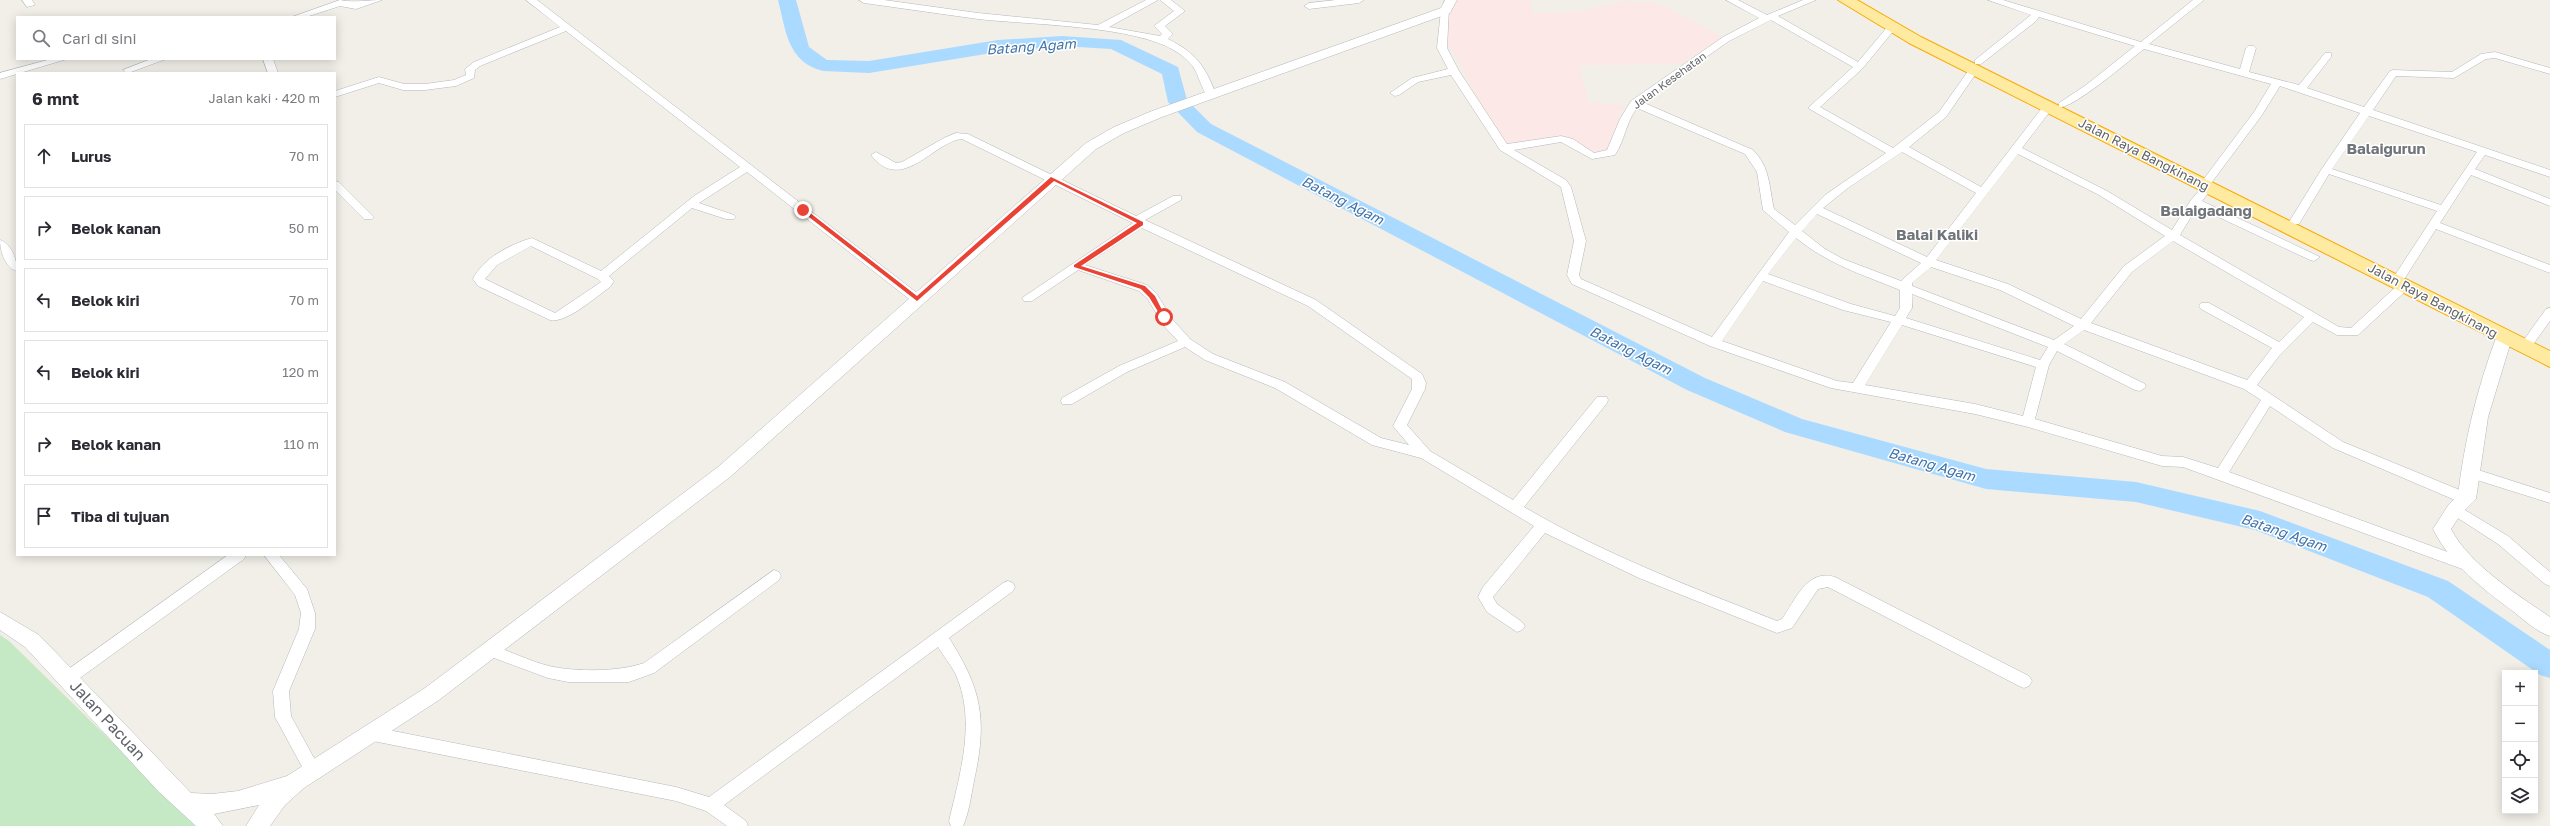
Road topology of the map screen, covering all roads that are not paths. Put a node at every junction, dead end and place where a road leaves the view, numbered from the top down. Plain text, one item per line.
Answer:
1 (377, 0) edge
2 (531, 0) edge
3 (864, 0) edge
4 (1153, 0) edge
5 (1165, 0) edge
6 (1359, 0) edge
7 (1731, 0) edge
8 (1811, 0) edge
9 (1846, 0) edge
10 (1858, 0) edge
11 (1993, 0) edge
12 (2199, 0) edge
13 (1448, 5) edge
14 (1309, 6) dead end
15 (2037, 13) junction
16 (300, 16) edge
17 (1769, 17) junction
18 (1103, 26) junction
19 (1892, 27) junction
20 (566, 28) junction
21 (1163, 38) junction
22 (1920, 38) junction
23 (2142, 45) junction
24 (2251, 48) dead end
25 (2328, 55) dead end
26 (58, 60) edge
27 (123, 60) edge
28 (159, 60) edge
29 (268, 60) edge
30 (1976, 65) junction
31 (1859, 67) junction
32 (2550, 70) edge
33 (1454, 71) junction
34 (129, 72) edge
35 (273, 72) edge
36 (2244, 72) junction
37 (0, 76) edge
38 (2277, 83) junction
39 (2301, 89) junction
40 (1395, 93) dead end
41 (336, 94) edge
42 (1209, 95) junction
43 (1635, 103) junction
44 (2056, 106) junction
45 (2367, 110) junction
46 (1504, 148) junction
47 (2016, 149) junction
48 (1899, 150) junction
49 (2483, 151) junction
50 (876, 155) dead end
51 (748, 167) junction
52 (2326, 170) junction
53 (2469, 170) junction
54 (2550, 174) edge
55 (1053, 178) junction
56 (2199, 178) junction
57 (336, 185) edge
58 (1984, 193) junction
59 (1177, 198) dead end
60 (2246, 201) junction
61 (2195, 202) junction
62 (2550, 202) edge
63 (691, 204) junction
64 (1816, 209) junction
65 (2444, 209) junction
66 (368, 217) dead end
67 (730, 217) dead end
68 (1139, 222) junction
69 (2295, 222) junction
70 (2435, 225) junction
71 (1796, 231) junction
72 (2174, 236) junction
73 (0, 244) edge
74 (2314, 257) dead end
75 (1929, 262) junction
76 (16, 266) edge
77 (1076, 266) junction
78 (2550, 268) edge
79 (602, 276) junction
80 (1762, 276) junction
81 (2403, 280) junction
82 (1905, 288) junction
83 (1028, 298) dead end
84 (917, 299) junction
85 (2205, 306) dead end
86 (2550, 312) edge
87 (2311, 317) junction
88 (1900, 321) junction
89 (2083, 325) junction
90 (2504, 338) junction
91 (2530, 340) junction
92 (1186, 342) junction
93 (1714, 343) junction
94 (2055, 345) junction
95 (2281, 348) junction
96 (2550, 350) edge
97 (2550, 360) edge
98 (2043, 365) junction
99 (1860, 383) junction
100 (2249, 386) junction
101 (2140, 387) dead end
102 (1602, 400) dead end
103 (2268, 400) junction
104 (1067, 401) dead end
105 (2030, 418) junction
106 (1425, 454) junction
107 (2215, 472) junction
108 (2469, 472) junction
109 (2550, 498) edge
110 (2461, 504) junction
111 (1514, 509) junction
112 (1543, 526) junction
113 (238, 556) edge
114 (271, 556) edge
115 (2474, 567) junction
116 (774, 576) dead end
117 (2550, 580) edge
118 (1008, 587) dead end
119 (0, 620) edge
120 (1517, 626) dead end
121 (2550, 628) edge
122 (940, 638) junction
123 (490, 651) junction
124 (68, 678) junction
125 (2024, 681) dead end
126 (368, 733) junction
127 (304, 775) junction
128 (187, 802) junction
129 (711, 805) junction
130 (957, 821) dead end
131 (212, 826) edge
132 (257, 826) edge
133 (740, 826) edge

1 - 16 street
2 - 20 street
3 - 18 street
4 - 18 street
5 - 21 street
6 - 14 street
7 - 17 street
8 - 17 street, Jalan Kesehatan
9 - 19 highway, Jalan Raya Bangkinang
10 - 22 highway, Jalan Raya Bangkinang
11 - 15 street
12 - 23 street
13 - 33 street
13 - 42 street
15 - 23 street
15 - 30 street
17 - 31 street
17 - 43 street, Jalan Kesehatan
18 - 21 street
19 - 22 highway, Jalan Raya Bangkinang
19 - 31 street
20 - 41 street
20 - 51 street
21 - 42 street
22 - 30 highway, Jalan Raya Bangkinang
23 - 36 street
23 - 44 street
24 - 36 street
25 - 39 street
26 - 37 street
27 - 34 street
28 - 34 street
29 - 35 street
30 - 44 highway, Jalan Raya Bangkinang
30 - 48 street
31 - 48 street
32 - 45 street
33 - 40 street
33 - 46 street
36 - 38 street
38 - 39 street
38 - 56 street
39 - 45 street
42 - 55 street
43 - 46 street, Jalan Kesehatan
43 - 71 street
44 - 47 street
44 - 56 highway, Jalan Raya Bangkinang
45 - 49 street
45 - 52 street
46 - 93 street
47 - 58 street
47 - 72 street
48 - 58 street
48 - 64 street
49 - 53 street
49 - 54 street
50 - 55 street
51 - 63 street
51 - 84 street
52 - 65 street
52 - 69 street
53 - 62 street
53 - 65 street
55 - 68 street
55 - 84 street
56 - 60 highway, Jalan Raya Bangkinang
56 - 61 street
57 - 66 street
58 - 75 street
59 - 68 street
60 - 69 highway, Jalan Raya Bangkinang
60 - 81 highway, Jalan Raya Bangkinang
61 - 72 street
61 - 74 street
63 - 67 street
63 - 79 street
64 - 71 street
64 - 75 street
65 - 70 street
68 - 77 street
68 - 106 street
69 - 81 highway, Jalan Raya Bangkinang
70 - 78 street
70 - 81 street
71 - 80 street
71 - 82 street
72 - 87 street
72 - 89 street
73 - 76 street
75 - 82 street
75 - 89 street
77 - 83 street
77 - 92 street
79 - 79 street
80 - 88 street
80 - 93 street
81 - 87 street
81 - 90 highway, Jalan Raya Bangkinang
81 - 91 highway, Jalan Raya Bangkinang
82 - 88 street
82 - 94 street
84 - 123 street
85 - 95 street
86 - 91 street
87 - 95 street
88 - 98 street
88 - 99 street
89 - 94 street
89 - 100 street
90 - 97 highway, Jalan Raya Bangkinang
90 - 108 street
91 - 96 highway, Jalan Raya Bangkinang
92 - 104 street
92 - 106 street
93 - 99 street
94 - 98 street
94 - 101 street
95 - 100 street
98 - 105 street
99 - 105 street
100 - 103 street
102 - 111 street
103 - 107 street
103 - 110 street
105 - 107 street
106 - 111 street
107 - 115 street
108 - 109 street
108 - 110 street
110 - 115 street
110 - 117 street
111 - 112 street
112 - 120 street
112 - 125 street
113 - 124 street
114 - 127 street
115 - 121 street
116 - 123 street
118 - 122 street
119 - 124 street, Jalan Pacuan
122 - 129 street
122 - 130 street
123 - 126 street
124 - 128 street, Jalan Pacuan
126 - 127 street
126 - 129 street
127 - 128 street
127 - 132 street
128 - 131 street, Jalan Pacuan
129 - 133 street

